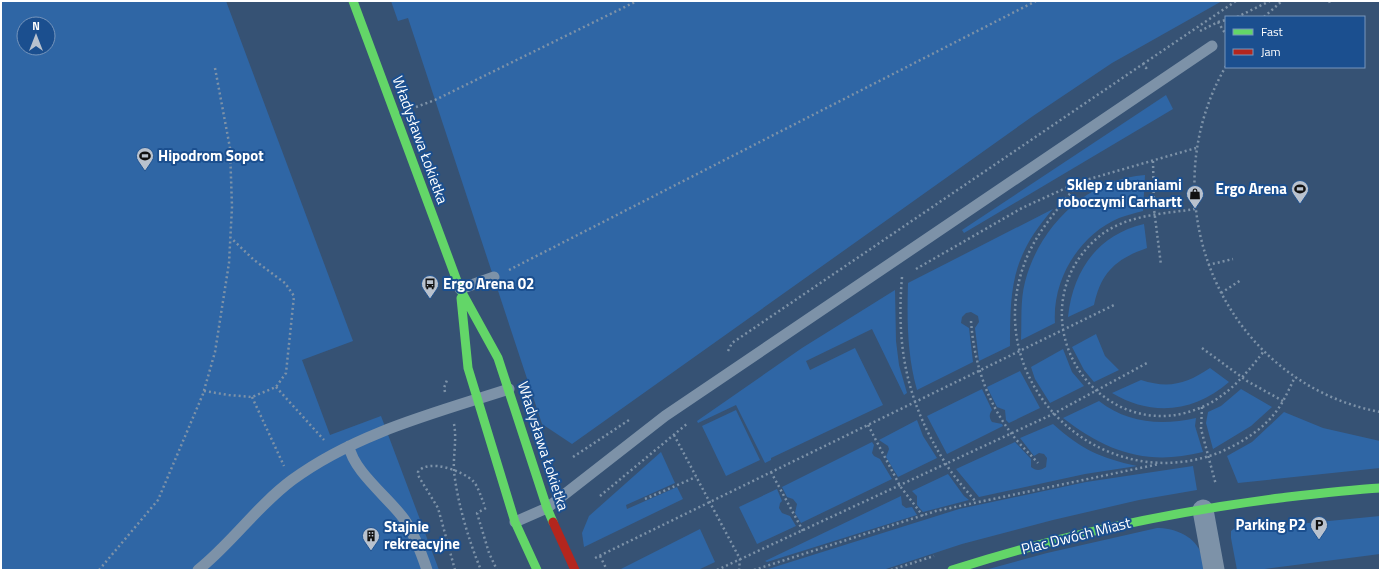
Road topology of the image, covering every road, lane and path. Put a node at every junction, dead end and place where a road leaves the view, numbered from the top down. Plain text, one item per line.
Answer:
1 (353, 1) edge
2 (637, 1) edge
3 (1036, 1) edge
4 (1236, 1) edge
5 (1270, 1) edge
6 (1282, 1) edge
7 (1329, 1) edge
8 (1331, 5) dead end
9 (1239, 16) edge
10 (1265, 16) edge
11 (1225, 20) edge
12 (1218, 22) junction
13 (1206, 27) dead end
14 (1225, 34) edge
15 (1212, 46) dead end
16 (1143, 64) junction
17 (1150, 65) dead end
18 (215, 68) dead end
19 (1225, 68) edge
20 (435, 100) dead end
21 (1196, 148) junction
22 (1153, 160) junction
23 (1079, 182) junction
24 (1195, 209) junction
25 (1154, 215) junction
26 (230, 238) junction
27 (1232, 259) dead end
28 (1161, 265) dead end
29 (1208, 265) junction
30 (914, 270) dead end
31 (908, 274) dead end
32 (494, 277) joint
33 (1241, 280) dead end
34 (460, 289) junction
35 (1221, 292) junction
36 (1114, 305) dead end
37 (971, 321) dead end
38 (1063, 331) junction
39 (1202, 348) dead end
40 (1264, 351) junction
41 (1020, 352) junction
42 (728, 353) dead end
43 (1147, 363) dead end
44 (978, 371) junction
45 (1242, 377) junction
46 (1295, 377) junction
47 (276, 387) junction
48 (509, 389) junction
49 (204, 391) junction
50 (1096, 391) junction
51 (252, 396) junction
52 (477, 399) junction
53 (1283, 401) junction
54 (914, 402) junction
55 (1202, 408) junction
56 (1380, 412) edge
57 (1053, 414) junction
58 (634, 416) dead end
59 (868, 425) junction
60 (1011, 434) junction
61 (674, 435) dead end
62 (349, 446) junction
63 (336, 452) junction
64 (1209, 456) junction
65 (573, 457) dead end
66 (1038, 463) dead end
67 (1164, 463) junction
68 (946, 465) junction
69 (771, 472) junction
70 (696, 477) junction
71 (291, 480) junction
72 (1215, 482) dead end
73 (900, 486) junction
74 (1380, 488) edge
75 (645, 499) dead end
76 (709, 502) junction
77 (976, 502) junction
78 (486, 508) dead end
79 (547, 508) junction
80 (1203, 510) junction
81 (923, 516) junction
82 (516, 522) junction
83 (803, 531) junction
84 (740, 559) junction
85 (99, 570) edge
86 (198, 570) edge
87 (427, 570) edge
88 (455, 570) edge
89 (481, 570) edge
90 (497, 570) edge
91 (537, 570) edge
92 (575, 570) edge
93 (607, 570) edge
94 (717, 570) edge
95 (739, 570) edge
96 (754, 570) edge
97 (952, 570) edge
98 (1214, 570) edge

1 - 34 street, Władysława Łokietka
2 - 20 path
3 - 32 path
4 - 16 path
5 - 9 path
6 - 10 path
7 - 8 path
11 - 12 path
12 - 13 path
12 - 14 path
15 - 79 lane
16 - 17 path
16 - 42 path
18 - 26 path
19 - 21 path
21 - 22 path
21 - 24 path
22 - 23 path
22 - 25 path
23 - 30 path
23 - 41 path
24 - 25 path
24 - 29 path
25 - 28 path
25 - 38 path
26 - 47 path
26 - 49 path
27 - 29 path
29 - 35 path
31 - 54 path
32 - 34 lane
33 - 35 path
34 - 48 street, Władysława Łokietka
34 - 52 street, Władysława Łokietka
35 - 40 path
36 - 38 path
37 - 44 path
38 - 41 path
38 - 50 path
39 - 45 path
40 - 45 path
40 - 46 path
41 - 44 path
41 - 57 path
43 - 50 path
44 - 54 path
44 - 60 path
45 - 53 path
45 - 55 path
46 - 53 path
46 - 56 path
47 - 51 path
47 - 63 path
48 - 52 lane
48 - 79 street, Władysława Łokietka
49 - 51 path
49 - 85 path
50 - 55 path
50 - 57 path
51 - 71 path
52 - 62 lane
52 - 82 street, Władysława Łokietka
53 - 64 path
54 - 59 path
54 - 68 path
55 - 64 path
57 - 60 path
57 - 67 path
58 - 65 path
59 - 69 path
59 - 73 path
60 - 66 path
60 - 68 path
61 - 70 path
62 - 63 lane
62 - 87 lane
63 - 71 lane
64 - 67 path
64 - 72 path
67 - 77 path
68 - 73 path
68 - 77 path
69 - 76 path
69 - 83 path
70 - 75 path
70 - 76 path
71 - 86 lane
73 - 81 path
73 - 83 path
74 - 80 street, Plac Dwóch Miast
76 - 84 path
76 - 93 path
77 - 81 path
78 - 90 path
79 - 82 lane
79 - 92 street, Władysława Łokietka
80 - 97 street, Plac Dwóch Miast
80 - 98 street
81 - 96 path
82 - 91 street, Władysława Łokietka
83 - 84 path
84 - 94 path
84 - 95 path
88 - 89 path

